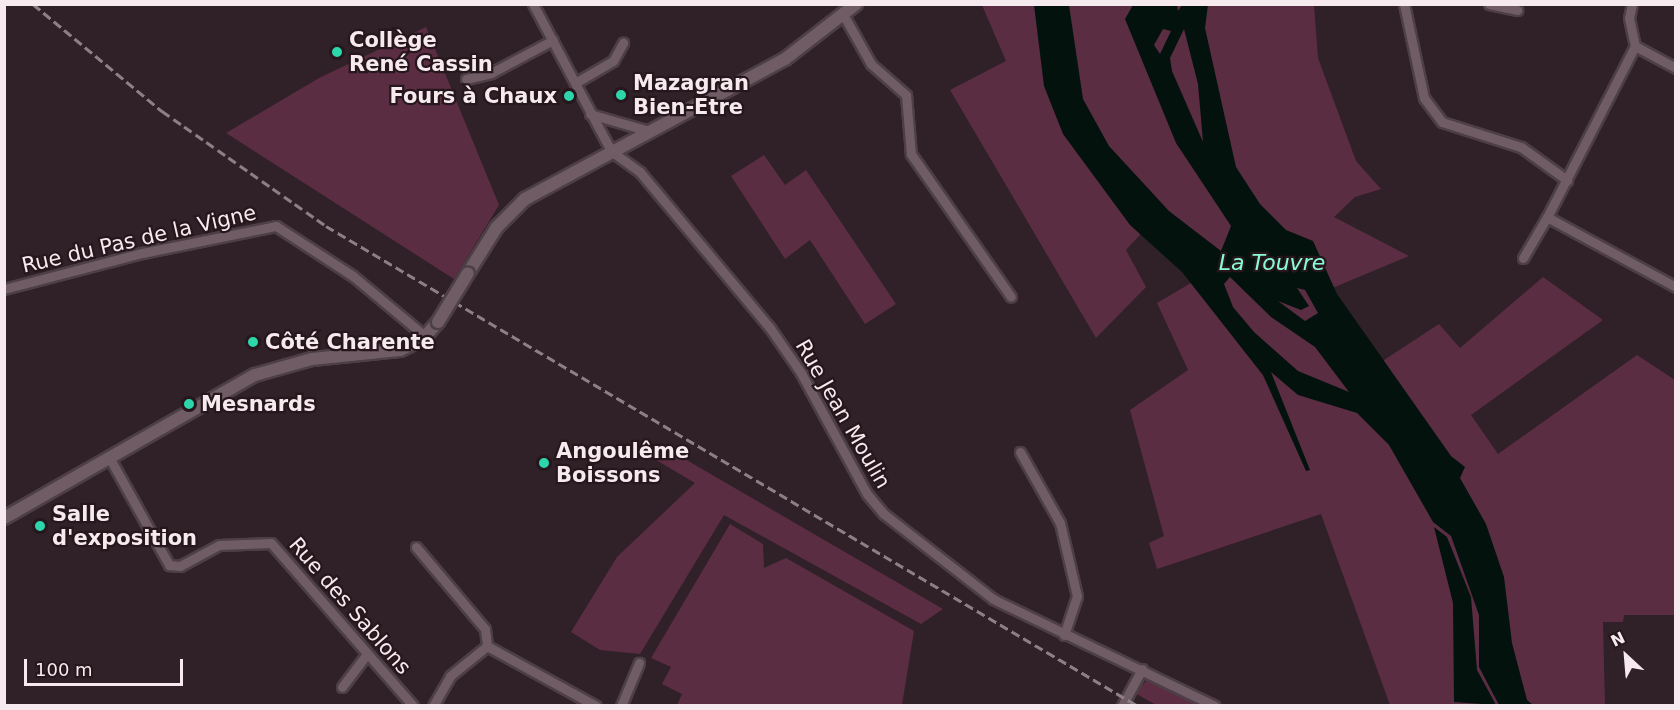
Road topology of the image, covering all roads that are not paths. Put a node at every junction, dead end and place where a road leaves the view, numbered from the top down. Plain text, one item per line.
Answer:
1 (533, 4) edge
2 (856, 4) edge
3 (1404, 4) edge
4 (1489, 4) edge
5 (1632, 4) edge
6 (1517, 10) dead end
7 (844, 16) junction
8 (553, 40) junction
9 (623, 43) dead end
10 (1635, 46) junction
11 (1676, 68) edge
12 (466, 79) dead end
13 (575, 83) junction
14 (590, 114) junction
15 (649, 131) junction
16 (611, 151) junction
17 (1567, 180) junction
18 (1546, 217) junction
19 (1523, 258) dead end
20 (1676, 286) edge
21 (4, 289) edge
22 (1011, 297) dead end
23 (426, 337) junction
24 (1020, 452) dead end
25 (109, 457) junction
26 (4, 519) edge
27 (417, 547) dead end
28 (1065, 635) junction
29 (487, 646) junction
30 (367, 654) junction
31 (639, 663) dead end
32 (1142, 669) junction
33 (342, 687) dead end
34 (413, 705) edge
35 (433, 705) edge
36 (596, 705) edge
37 (621, 705) edge
38 (1122, 705) edge
39 (1215, 705) edge

1 - 8 street
2 - 7 street
3 - 17 street
4 - 6 street
5 - 10 street
7 - 15 street
7 - 22 street
8 - 12 street
8 - 13 street
9 - 13 street
10 - 11 street
10 - 17 street
13 - 14 street
14 - 15 street
14 - 16 street
15 - 16 street
16 - 23 street, bridge
16 - 28 street, Rue Jean Moulin
17 - 18 street
18 - 19 street
18 - 20 street
21 - 23 street, Rue du Pas de la Vigne
23 - 25 street
24 - 28 street
25 - 26 street
25 - 30 street, Rue des Sablons
27 - 29 street
28 - 32 street, Rue Jean Moulin
29 - 35 street
29 - 36 street
30 - 33 street
30 - 34 street, Rue des Sablons
31 - 37 street
32 - 38 street
32 - 39 street, Rue Jean Moulin

